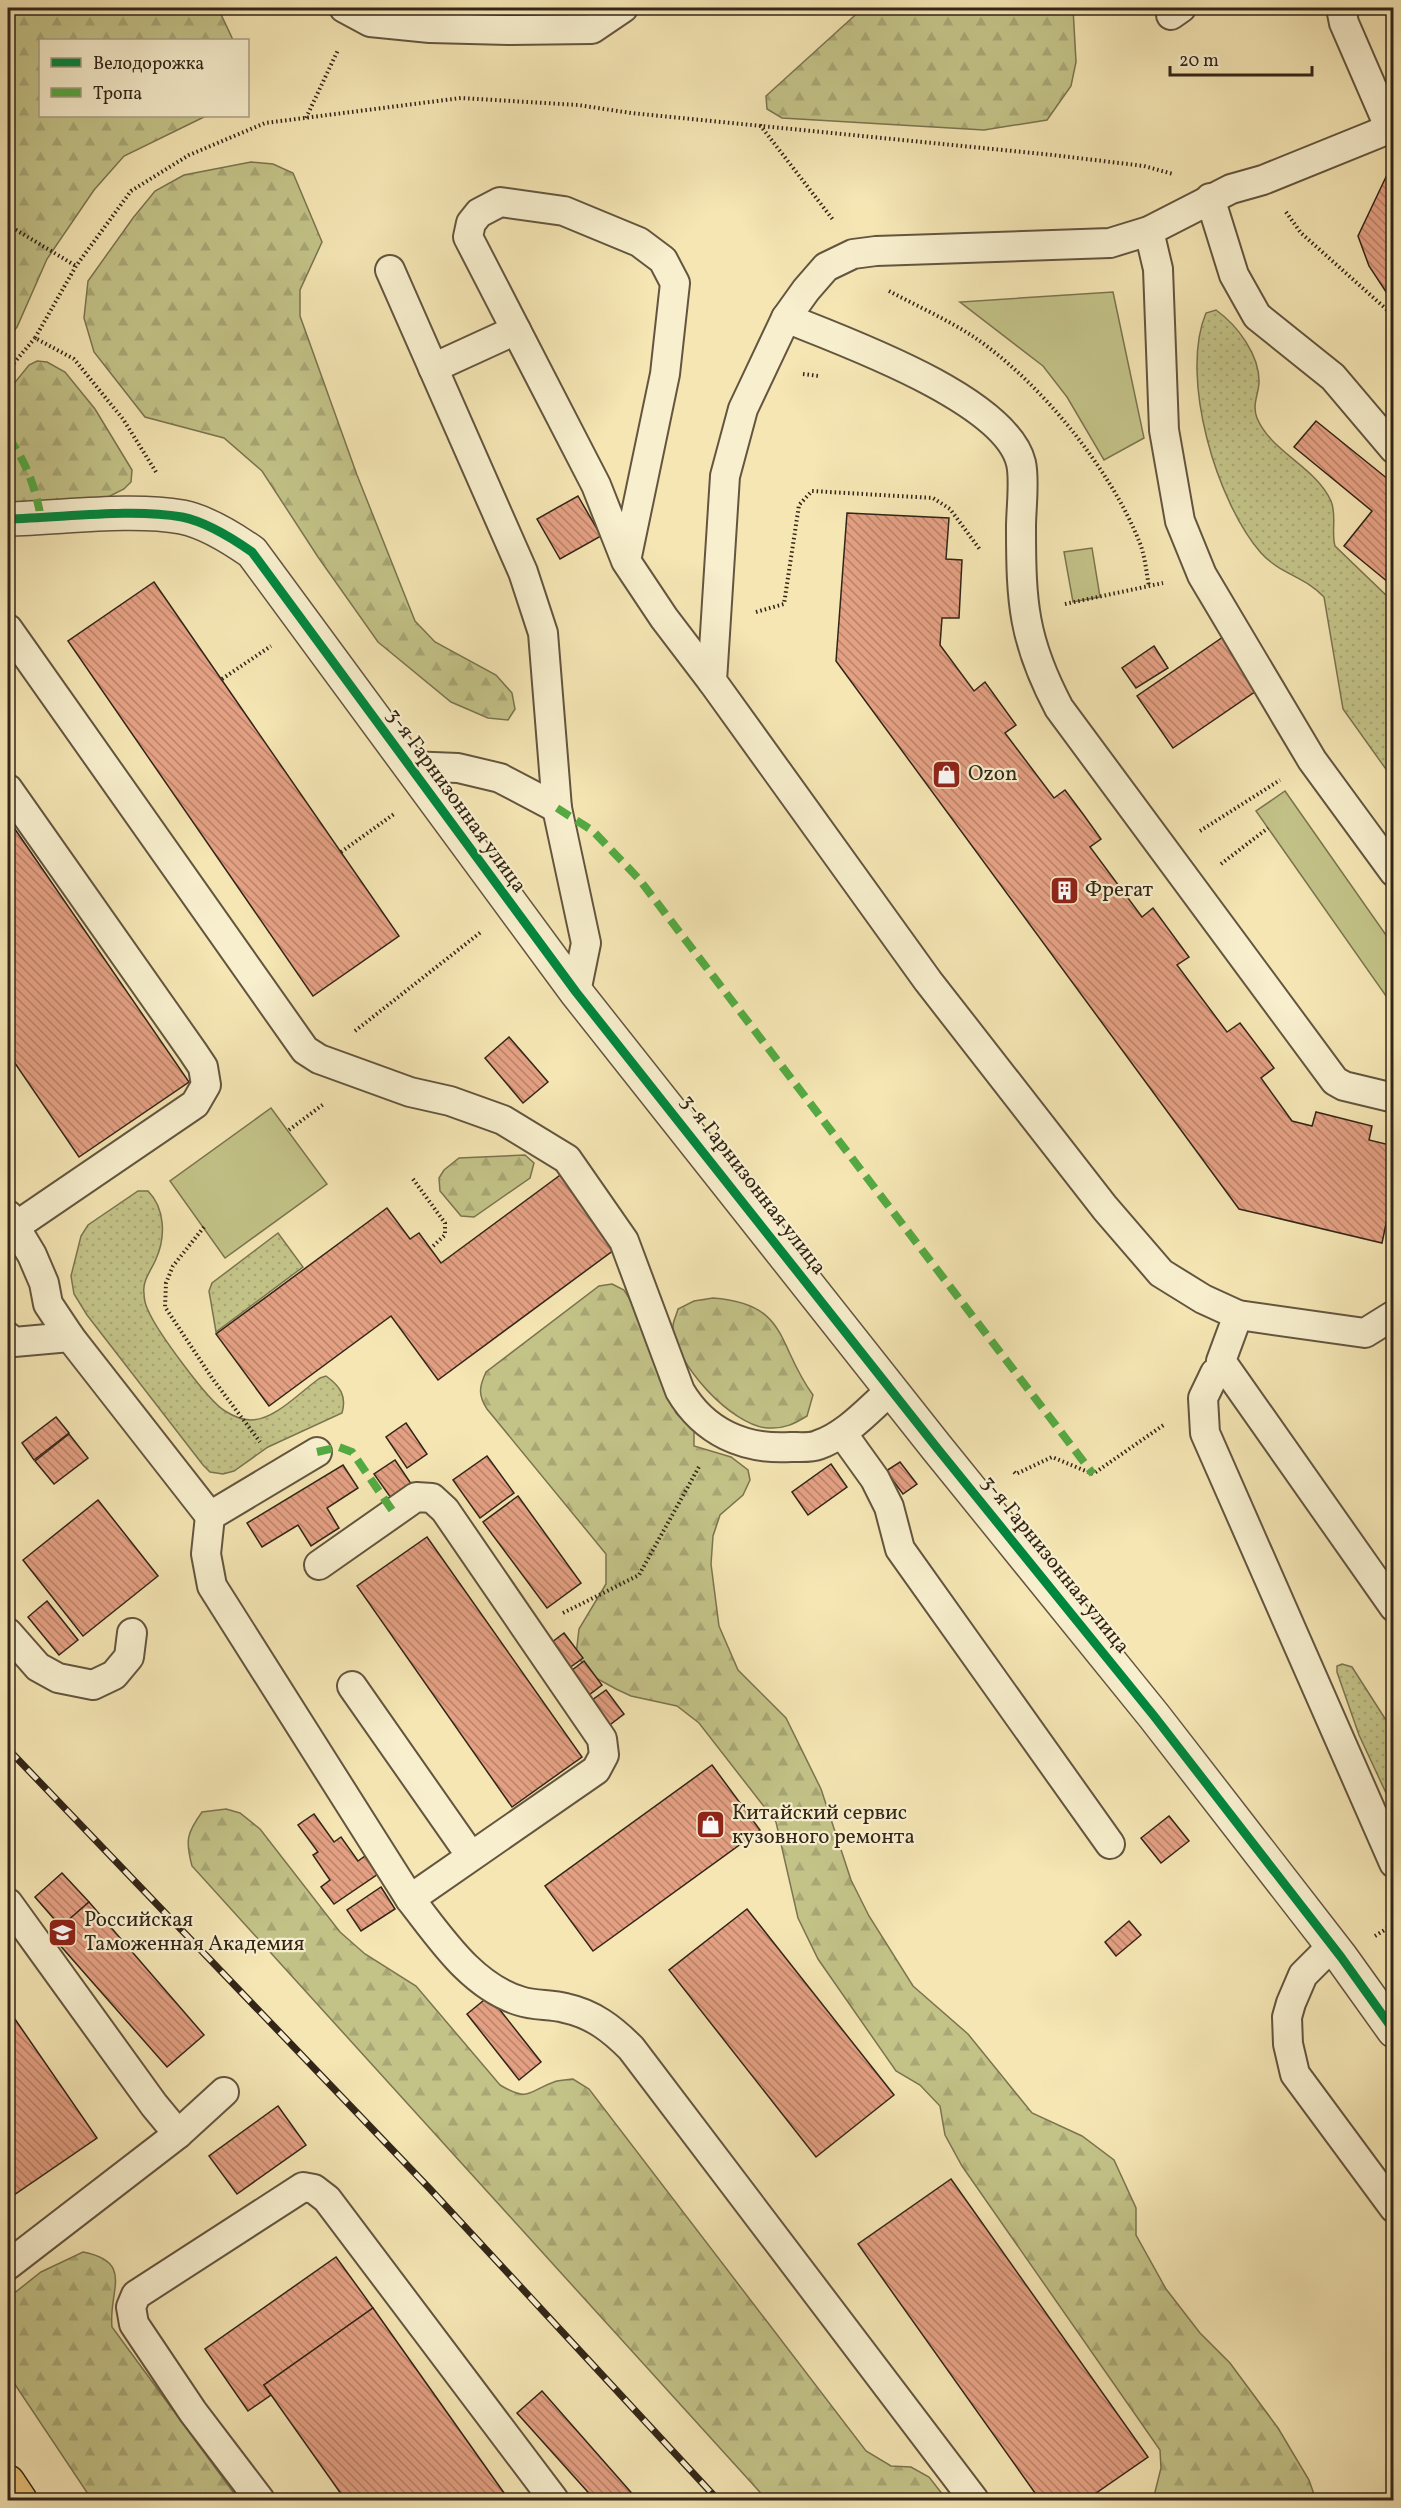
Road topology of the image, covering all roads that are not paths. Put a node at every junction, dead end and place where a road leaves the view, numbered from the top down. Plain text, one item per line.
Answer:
1 (624, 8) edge
2 (1341, 8) edge
3 (349, 10) edge
4 (1392, 128) edge
5 (1210, 198) junction
6 (1149, 231) junction
7 (390, 270) dead end
8 (786, 318) junction
9 (516, 330) junction
10 (434, 368) junction
11 (1394, 449) edge
12 (8, 519) edge
13 (626, 561) junction
14 (8, 629) edge
15 (712, 681) junction
16 (408, 766) junction
17 (8, 789) edge
18 (556, 808) junction
19 (1394, 872) edge
20 (576, 992) junction
21 (1394, 1098) edge
22 (12, 1221) edge
23 (1239, 1315) junction
24 (1394, 1315) edge
25 (8, 1337) edge
26 (70, 1338) junction
27 (1209, 1386) road end
28 (891, 1390) junction
29 (842, 1433) junction
30 (317, 1452) dead end
31 (210, 1516) junction
32 (319, 1565) dead end
33 (1389, 1589) edge
34 (8, 1633) edge
35 (132, 1633) dead end
36 (352, 1686) dead end
37 (1110, 1845) dead end
38 (471, 1856) junction
39 (1394, 1863) edge
40 (410, 1899) junction
41 (8, 1903) edge
42 (1331, 1947) junction
43 (1394, 2031) edge
44 (224, 2092) dead end
45 (178, 2134) junction
46 (1394, 2208) edge
47 (8, 2265) edge
48 (8, 2482) edge
49 (20, 2500) edge
50 (260, 2500) edge
51 (554, 2500) edge
52 (974, 2500) edge

1 - 3 lane
2 - 4 lane
4 - 5 lane
5 - 6 lane
5 - 11 lane
6 - 8 lane
6 - 19 lane
7 - 10 lane
8 - 15 lane
8 - 21 lane
9 - 10 lane
9 - 13 lane
9 - 13 lane
10 - 18 lane
12 - 16 street, 3-я Гарнизонная улица
13 - 15 lane
14 - 29 lane
15 - 23 lane
16 - 18 lane
16 - 20 street, 3-я Гарнизонная улица
17 - 22 lane
18 - 20 lane
20 - 28 street, 3-я Гарнизонная улица
22 - 26 lane
23 - 24 lane
23 - 33 lane
25 - 26 lane
26 - 31 lane
27 - 39 lane
28 - 29 lane
28 - 42 street, 3-я Гарнизонная улица
29 - 37 lane
30 - 31 lane
31 - 40 lane
32 - 38 lane
34 - 35 lane
36 - 38 lane
38 - 40 lane
40 - 52 lane
41 - 45 lane
42 - 43 street, 3-я Гарнизонная улица
42 - 46 lane
44 - 45 lane
45 - 47 lane
48 - 49 main road
50 - 51 lane

